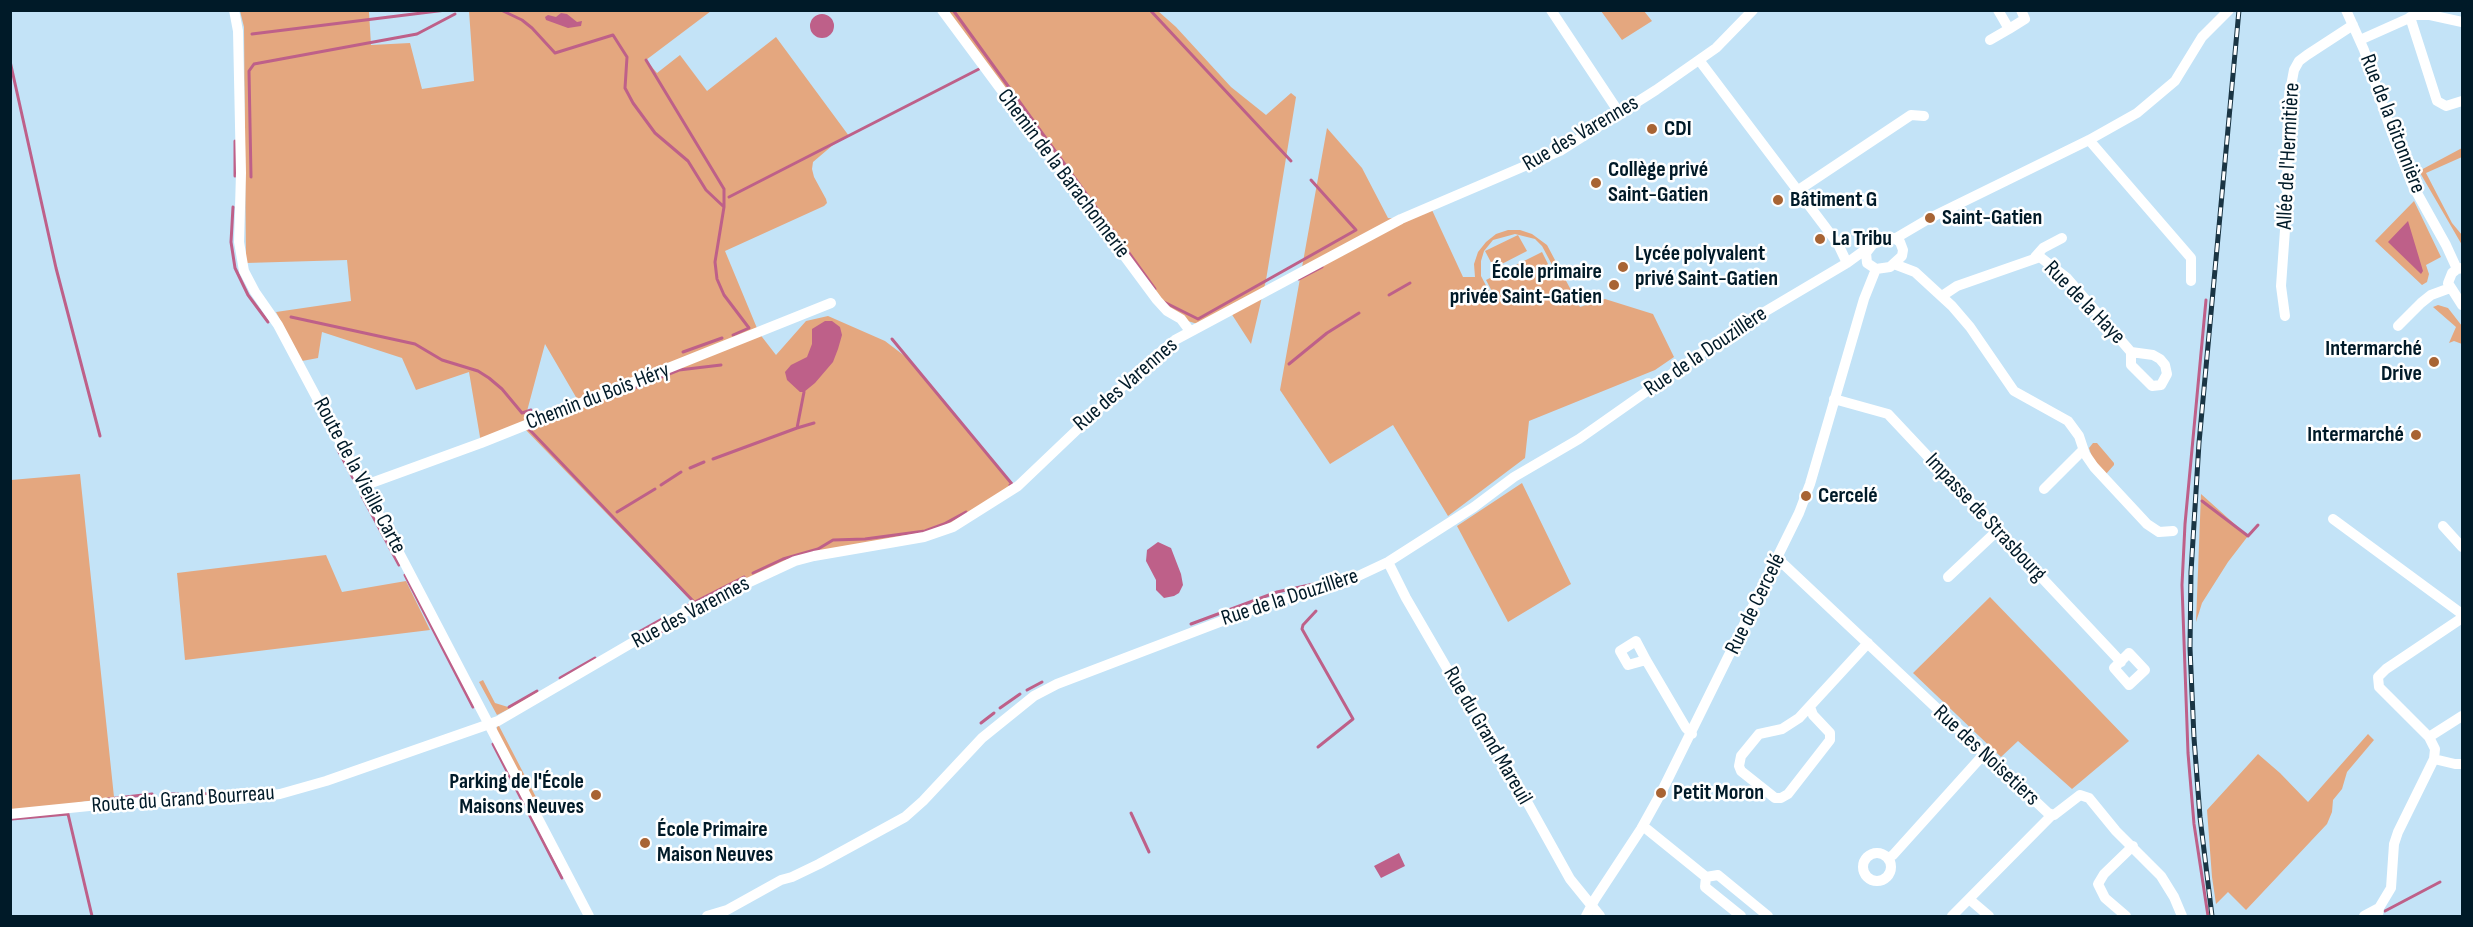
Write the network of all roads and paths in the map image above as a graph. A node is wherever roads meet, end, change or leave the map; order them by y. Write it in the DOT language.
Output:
graph roads {
  1 [pos="234,10"];
  2 [pos="942,10"];
  3 [pos="1551,10"];
  4 [pos="1753,10"];
  5 [pos="1998,10"];
  6 [pos="2021,10"];
  7 [pos="2346,10"];
  8 [pos="2223,12"];
  9 [pos="2410,17"];
  10 [pos="2463,22"];
  11 [pos="2353,25"];
  12 [pos="2009,29"];
  13 [pos="1990,39"];
  14 [pos="2360,40"];
  15 [pos="1699,60"];
  16 [pos="2463,101"];
  17 [pos="1620,114"];
  18 [pos="1924,116"];
  19 [pos="2089,140"];
  20 [pos="1797,191"];
  21 [pos="1916,227"];
  22 [pos="1896,238"];
  23 [pos="2062,238"];
  24 [pos="1874,244"];
  25 [pos="1903,252"];
  26 [pos="2035,257"];
  27 [pos="1866,259"];
  28 [pos="1847,263"];
  29 [pos="1894,264"];
  30 [pos="1875,269"];
  31 [pos="2460,269"];
  32 [pos="1915,272"];
  33 [pos="2191,281"];
  34 [pos="2450,288"];
  35 [pos="1942,296"];
  36 [pos="831,303"];
  37 [pos="2463,305"];
  38 [pos="2285,316"];
  39 [pos="2398,326"];
  40 [pos="1190,331"];
  41 [pos="2131,352"];
  42 [pos="1834,399"];
  43 [pos="2083,450"];
  44 [pos="363,486"];
  45 [pos="2044,489"];
  46 [pos="2333,519"];
  47 [pos="2443,526"];
  48 [pos="1997,531"];
  49 [pos="2173,531"];
  50 [pos="2463,547"];
  51 [pos="1778,560"];
  52 [pos="1388,561"];
  53 [pos="1948,577"];
  54 [pos="2463,616"];
  55 [pos="1868,643"];
  56 [pos="1646,660"];
  57 [pos="2121,662"];
  58 [pos="1810,707"];
  59 [pos="2463,716"];
  60 [pos="489,725"];
  61 [pos="1692,734"];
  62 [pos="2429,736"];
  63 [pos="1984,754"];
  64 [pos="2434,759"];
  65 [pos="2463,764"];
  66 [pos="10,814"];
  67 [pos="2051,816"];
  68 [pos="1643,826"];
  69 [pos="2133,846"];
  70 [pos="1888,858"];
  71 [pos="1706,877"];
  72 [pos="1970,899"];
  73 [pos="1589,912"];
  74 [pos="2378,912"];
  75 [pos="723,913"];
  76 [pos="589,916"];
  77 [pos="707,916"];
  78 [pos="1600,916"];
  79 [pos="1741,916"];
  80 [pos="1768,916"];
  81 [pos="1952,916"];
  82 [pos="1989,916"];
  83 [pos="2126,916"];
  84 [pos="2182,916"];
  85 [pos="2364,916"];
  1 -- 44 [label="street, Route de la Vieille Carte"];
  2 -- 40 [label="street, Chemin de la Barachonnerie"];
  3 -- 17 [label="street"];
  4 -- 15 [label="street, Rue des Varennes"];
  5 -- 12 [label="street"];
  6 -- 12 [label="street"];
  7 -- 11 [label="street, Rue de la Gitonnière"];
  8 -- 19 [label="street"];
  9 -- 10 [label="street"];
  9 -- 14 [label="street"];
  9 -- 16 [label="street"];
  11 -- 14 [label="street, Rue de la Gitonnière"];
  11 -- 38 [label="street, Allée de l'Hermitière"];
  12 -- 13 [label="street"];
  14 -- 31 [label="street, Rue de la Gitonnière"];
  15 -- 17 [label="street, Rue des Varennes"];
  15 -- 20 [label="street"];
  17 -- 40 [label="street, Rue des Varennes"];
  18 -- 20 [label="street"];
  19 -- 21 [label="street"];
  19 -- 33 [label="street"];
  20 -- 28 [label="street"];
  21 -- 22 [label="street"];
  21 -- 25 [label="street"];
  22 -- 24 [label="street"];
  22 -- 25 [label="street"];
  23 -- 26 [label="street, Rue de la Haye"];
  24 -- 27 [label="street"];
  24 -- 28 [label="street, Rue de la Douzillère"];
  25 -- 29 [label="street"];
  25 -- 32 [label="street"];
  26 -- 35 [label="street, Rue de la Haye"];
  26 -- 41 [label="street, Rue de la Haye"];
  27 -- 28 [label="street, Rue de la Douzillère"];
  27 -- 30 [label="street"];
  28 -- 52 [label="street, Rue de la Douzillère"];
  29 -- 30 [label="street"];
  29 -- 32 [label="street"];
  30 -- 42 [label="street, Rue de Cercelé"];
  31 -- 34 [label="street"];
  32 -- 35 [label="street"];
  34 -- 37 [label="street"];
  34 -- 39 [label="street"];
  35 -- 43 [label="street"];
  36 -- 44 [label="street, Chemin du Bois Héry"];
  40 -- 60 [label="street, Rue des Varennes"];
  42 -- 48 [label="street, Impasse de Strasbourg"];
  42 -- 51 [label="street, Rue de Cercelé"];
  43 -- 45 [label="street"];
  43 -- 49 [label="street"];
  44 -- 60 [label="street, Route de la Vieille Carte"];
  46 -- 54 [label="street"];
  47 -- 50 [label="street"];
  48 -- 53 [label="street"];
  48 -- 57 [label="street, Impasse de Strasbourg"];
  51 -- 55 [label="street, Rue des Noisetiers"];
  51 -- 61 [label="street, Rue de Cercelé"];
  52 -- 73 [label="street, Rue du Grand Mareuil"];
  52 -- 75 [label="street, Rue de la Douzillère"];
  54 -- 62 [label="street"];
  55 -- 58 [label="street"];
  55 -- 63 [label="street, Rue des Noisetiers"];
  56 -- 61 [label="street"];
  58 -- 58 [label="street"];
  59 -- 62 [label="street"];
  60 -- 66 [label="street, Route du Grand Bourreau"];
  60 -- 76 [label="street, Route de la Vieille Carte"];
  61 -- 68 [label="street, Rue de Cercelé"];
  62 -- 64 [label="street"];
  63 -- 67 [label="street, Rue des Noisetiers"];
  63 -- 70 [label="street"];
  64 -- 65 [label="street"];
  64 -- 74 [label="street"];
  67 -- 69 [label="street, Rue des Noisetiers"];
  67 -- 72 [label="street"];
  68 -- 71 [label="street"];
  68 -- 73 [label="street, Rue de Cercelé"];
  69 -- 83 [label="street"];
  69 -- 84 [label="street, Rue des Noisetiers"];
  71 -- 79 [label="street"];
  71 -- 80 [label="street"];
  72 -- 81 [label="street"];
  72 -- 82 [label="street"];
  73 -- 78 [label="street, Rue du Grand Mareuil"];
  74 -- 85 [label="street"];
  75 -- 77 [label="street, Rue de la Douzillère"];
}
